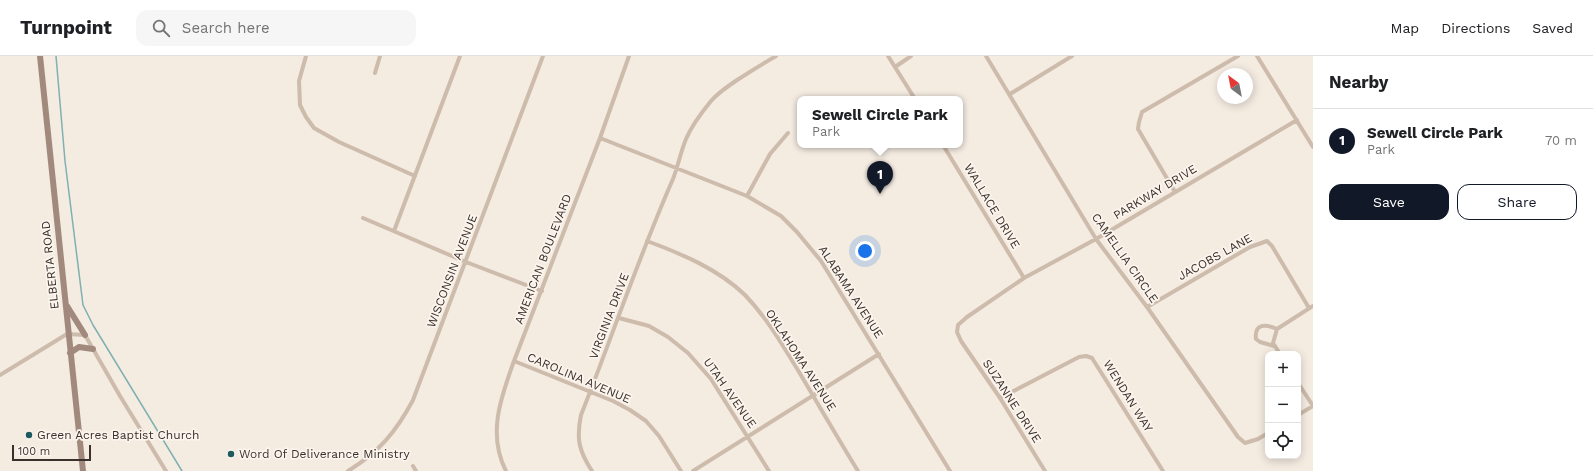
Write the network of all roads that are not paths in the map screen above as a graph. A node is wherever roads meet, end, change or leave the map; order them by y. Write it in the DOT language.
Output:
graph roads {
  1 [pos="40,56"];
  2 [pos="306,56"];
  3 [pos="380,56"];
  4 [pos="460,56"];
  5 [pos="543,56"];
  6 [pos="629,56"];
  7 [pos="776,56"];
  8 [pos="888,56"];
  9 [pos="912,56"];
  10 [pos="986,56"];
  11 [pos="1072,56"];
  12 [pos="1238,56"];
  13 [pos="1257,56"];
  14 [pos="895,67"];
  15 [pos="375,73"];
  16 [pos="1010,94"];
  17 [pos="913,96"];
  18 [pos="1297,120"];
  19 [pos="788,133"];
  20 [pos="600,138"];
  21 [pos="1313,147"];
  22 [pos="945,148"];
  23 [pos="677,169"];
  24 [pos="415,176"];
  25 [pos="1175,192"];
  26 [pos="748,196"];
  27 [pos="363,218"];
  28 [pos="394,231"];
  29 [pos="1096,239"];
  30 [pos="647,241"];
  31 [pos="466,262"];
  32 [pos="1024,278"];
  33 [pos="542,291"];
  34 [pos="66,303"];
  35 [pos="1147,307"];
  36 [pos="1311,307"];
  37 [pos="619,318"];
  38 [pos="1277,329"];
  39 [pos="68,334"];
  40 [pos="84,335"];
  41 [pos="961,342"];
  42 [pos="1274,346"];
  43 [pos="92,349"];
  44 [pos="1278,351"];
  45 [pos="70,353"];
  46 [pos="879,354"];
  47 [pos="514,361"];
  48 [pos="0,375"];
  49 [pos="1301,387"];
  50 [pos="590,392"];
  51 [pos="813,397"];
  52 [pos="1000,398"];
  53 [pos="1313,406"];
  54 [pos="1301,413"];
  55 [pos="1265,435"];
  56 [pos="748,436"];
  57 [pos="412,466"];
  58 [pos="83,471"];
  59 [pos="166,471"];
  60 [pos="348,471"];
  61 [pos="416,471"];
  62 [pos="506,471"];
  63 [pos="592,471"];
  64 [pos="681,471"];
  65 [pos="693,471"];
  66 [pos="769,471"];
  67 [pos="858,471"];
  68 [pos="950,471"];
  69 [pos="1045,471"];
  70 [pos="1163,471"];
  1 -- 34 [label="street, ELBERTA ROAD"];
  2 -- 24 [label="street"];
  3 -- 15 [label="street"];
  4 -- 24 [label="street"];
  5 -- 31 [label="street, WISCONSIN AVENUE"];
  6 -- 20 [label="street, AMERICAN BOULEVARD"];
  7 -- 23 [label="street, VIRGINIA DRIVE"];
  8 -- 14 [label="street"];
  9 -- 14 [label="street"];
  10 -- 16 [label="street, CAMELLIA CIRCLE"];
  11 -- 16 [label="street"];
  12 -- 25 [label="street"];
  13 -- 18 [label="street"];
  14 -- 17 [label="street"];
  16 -- 29 [label="street, CAMELLIA CIRCLE"];
  18 -- 21 [label="street"];
  18 -- 25 [label="street, PARKWAY DRIVE"];
  19 -- 26 [label="street"];
  20 -- 23 [label="street, ALABAMA AVENUE"];
  20 -- 33 [label="street, AMERICAN BOULEVARD"];
  22 -- 32 [label="street, WALLACE DRIVE"];
  23 -- 26 [label="street, ALABAMA AVENUE"];
  23 -- 30 [label="street, VIRGINIA DRIVE"];
  24 -- 28 [label="street"];
  25 -- 29 [label="street, PARKWAY DRIVE"];
  26 -- 46 [label="street, ALABAMA AVENUE"];
  27 -- 28 [label="street"];
  28 -- 31 [label="street"];
  29 -- 32 [label="street, PARKWAY DRIVE"];
  29 -- 35 [label="street, CAMELLIA CIRCLE"];
  30 -- 37 [label="street, VIRGINIA DRIVE"];
  30 -- 51 [label="street, OKLAHOMA AVENUE"];
  31 -- 33 [label="street"];
  31 -- 60 [label="street, WISCONSIN AVENUE"];
  32 -- 41 [label="street, PARKWAY DRIVE"];
  33 -- 47 [label="street, AMERICAN BOULEVARD"];
  34 -- 39 [label="street, ELBERTA ROAD"];
  34 -- 40 [label="street"];
  35 -- 36 [label="street, JACOBS LANE"];
  35 -- 55 [label="street, CAMELLIA CIRCLE"];
  36 -- 38 [label="street"];
  37 -- 50 [label="street, VIRGINIA DRIVE"];
  37 -- 56 [label="street, UTAH AVENUE"];
  38 -- 42 [label="street"];
  38 -- 42 [label="street"];
  39 -- 40 [label="street"];
  39 -- 45 [label="street, ELBERTA ROAD"];
  39 -- 48 [label="street"];
  40 -- 43 [label="street"];
  41 -- 52 [label="street, SUZANNE DRIVE"];
  42 -- 44 [label="street"];
  43 -- 45 [label="street"];
  43 -- 59 [label="street"];
  45 -- 58 [label="street, ELBERTA ROAD"];
  46 -- 51 [label="street"];
  46 -- 68 [label="street, ALABAMA AVENUE"];
  47 -- 50 [label="street, CAROLINA AVENUE"];
  47 -- 62 [label="street, AMERICAN BOULEVARD"];
  49 -- 53 [label="street"];
  50 -- 63 [label="street, VIRGINIA DRIVE"];
  50 -- 64 [label="street, CAROLINA AVENUE"];
  51 -- 56 [label="street"];
  51 -- 67 [label="street, OKLAHOMA AVENUE"];
  52 -- 69 [label="street, SUZANNE DRIVE"];
  52 -- 70 [label="street, WENDAN WAY"];
  53 -- 54 [label="street"];
  56 -- 65 [label="street"];
  56 -- 66 [label="street, UTAH AVENUE"];
  57 -- 61 [label="street"];
}
